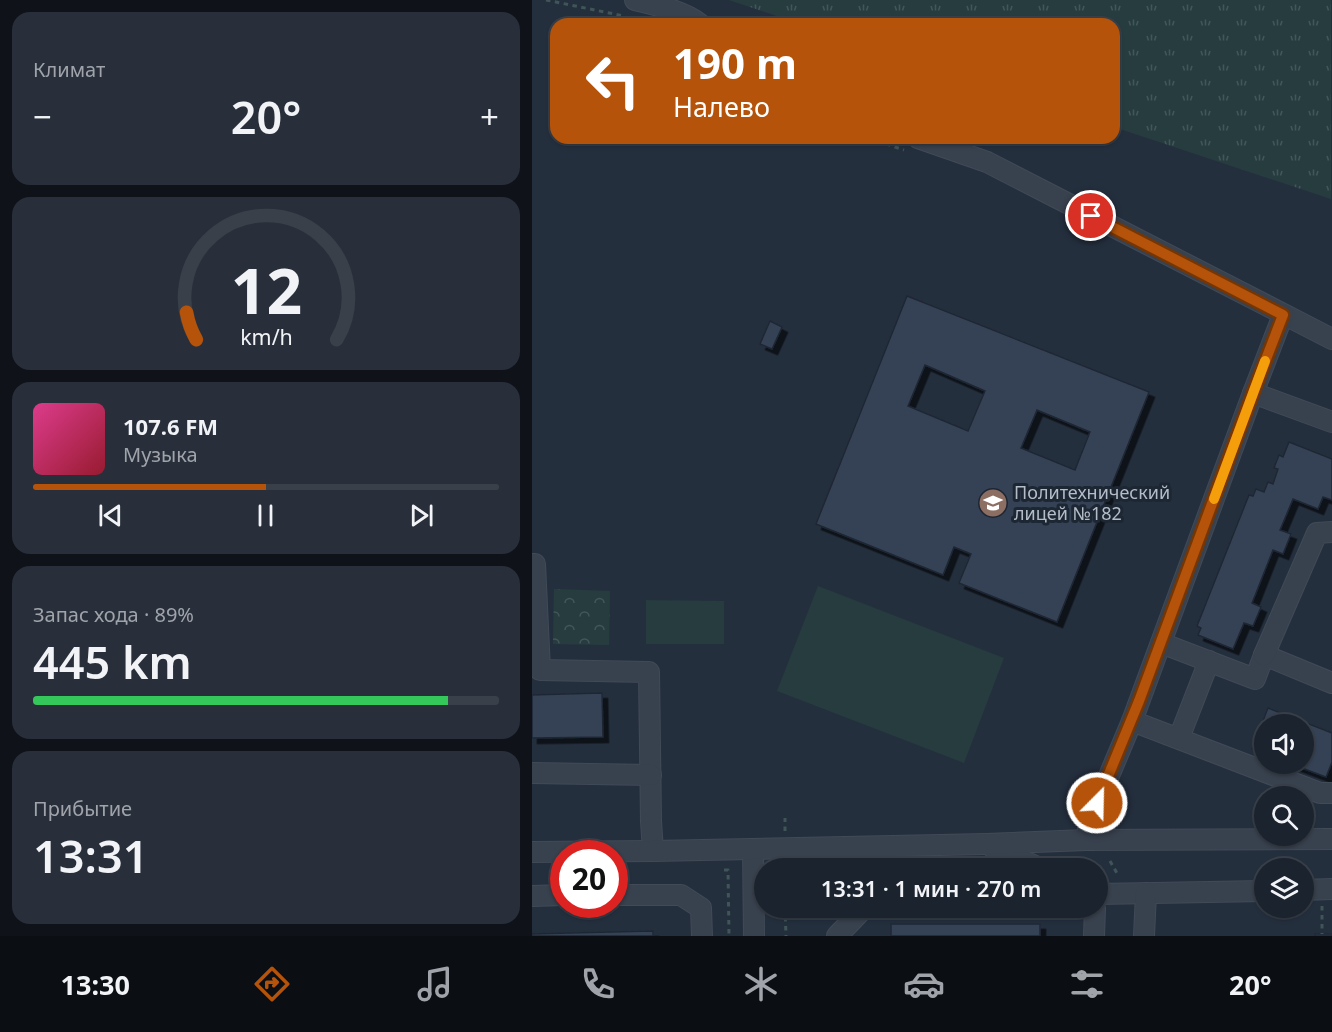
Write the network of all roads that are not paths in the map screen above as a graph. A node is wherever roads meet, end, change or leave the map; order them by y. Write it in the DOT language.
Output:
graph roads {
  1 [pos="631,8"];
  2 [pos="689,18"];
  3 [pos="935,144"];
  4 [pos="1283,315"];
  5 [pos="1332,339"];
  6 [pos="1253,393"];
  7 [pos="1332,422"];
  8 [pos="1332,532"];
  9 [pos="532,564"];
  10 [pos="1161,643"];
  11 [pos="1264,655"];
  12 [pos="1209,661"];
  13 [pos="1332,683"];
  14 [pos="1132,720"];
  15 [pos="1179,738"];
  16 [pos="532,773"];
  17 [pos="651,775"];
  18 [pos="1332,793"];
  19 [pos="1332,839"];
  20 [pos="1086,840"];
  21 [pos="987,844"];
  22 [pos="753,849"];
  23 [pos="532,852"];
  24 [pos="653,852"];
  25 [pos="1018,858"];
  26 [pos="1254,891"];
  27 [pos="1146,893"];
  28 [pos="1108,894"];
  29 [pos="628,895"];
  30 [pos="532,896"];
  31 [pos="550,896"];
  32 [pos="854,918"];
  33 [pos="1095,918"];
  34 [pos="702,936"];
  35 [pos="754,936"];
  36 [pos="837,936"];
  37 [pos="1094,936"];
  38 [pos="1144,936"];
  1 -- 2 [label="street"];
  3 -- 4 [label="street"];
  4 -- 5 [label="street"];
  4 -- 6 [label="street"];
  6 -- 7 [label="street"];
  6 -- 10 [label="street"];
  8 -- 11 [label="street"];
  9 -- 17 [label="street"];
  10 -- 12 [label="street"];
  10 -- 14 [label="street"];
  11 -- 12 [label="street"];
  11 -- 13 [label="street"];
  12 -- 15 [label="street"];
  14 -- 15 [label="street"];
  14 -- 20 [label="street"];
  15 -- 18 [label="street"];
  16 -- 17 [label="street"];
  17 -- 24 [label="street"];
  19 -- 20 [label="street"];
  20 -- 21 [label="street"];
  21 -- 22 [label="street"];
  21 -- 25 [label="street"];
  22 -- 24 [label="street"];
  22 -- 35 [label="street"];
  23 -- 24 [label="street"];
  26 -- 27 [label="street"];
  27 -- 28 [label="street"];
  27 -- 38 [label="street"];
  29 -- 34 [label="street"];
  30 -- 31 [label="street"];
  32 -- 36 [label="street"];
  33 -- 37 [label="street"];
}
